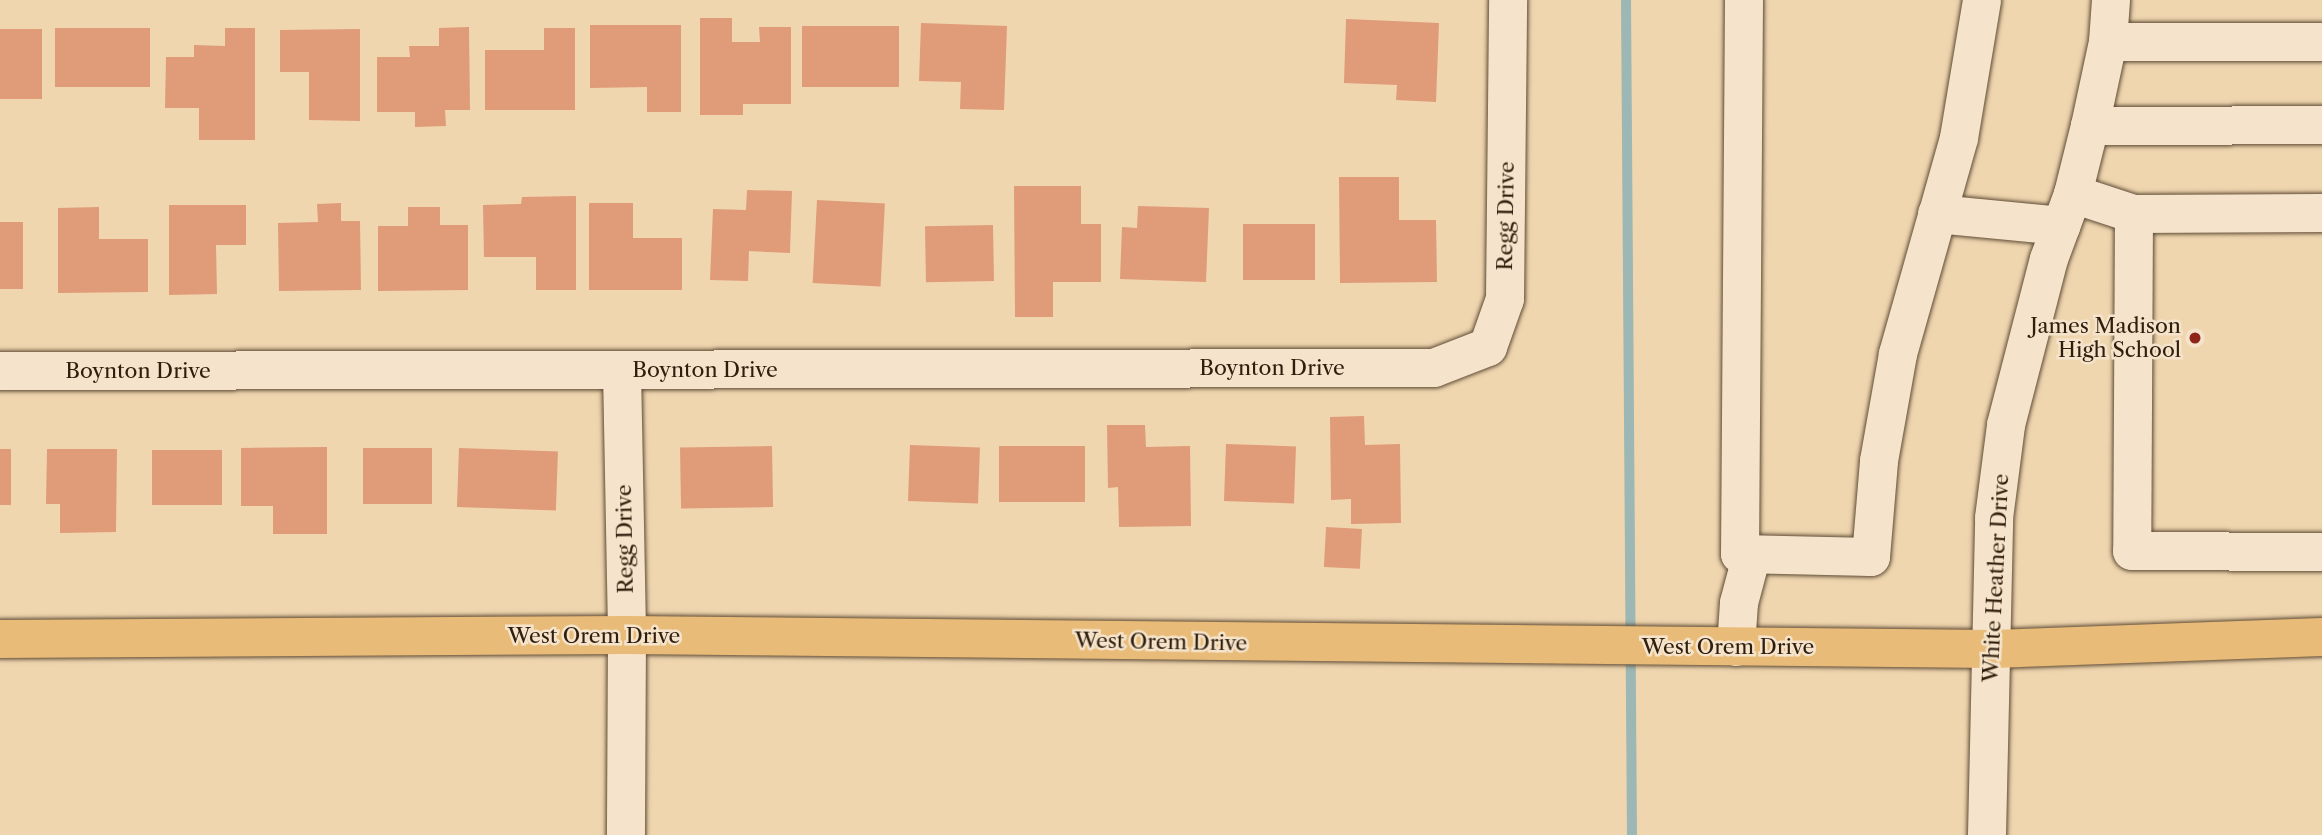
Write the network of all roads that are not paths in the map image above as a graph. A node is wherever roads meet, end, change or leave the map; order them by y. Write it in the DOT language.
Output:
graph roads {
  1 [pos="1508,0"];
  2 [pos="1744,0"];
  3 [pos="1982,0"];
  4 [pos="2111,0"];
  5 [pos="2108,42"];
  6 [pos="2322,42"];
  7 [pos="2322,125"];
  8 [pos="2090,126"];
  9 [pos="2067,210"];
  10 [pos="2322,213"];
  11 [pos="1937,214"];
  12 [pos="2134,214"];
  13 [pos="1409,368"];
  14 [pos="622,370"];
  15 [pos="0,372"];
  16 [pos="2322,552"];
  17 [pos="1752,554"];
  18 [pos="627,635"];
  19 [pos="2322,637"];
  20 [pos="0,639"];
  21 [pos="1720,647"];
  22 [pos="1992,649"];
  23 [pos="626,835"];
  24 [pos="1987,835"];
  1 -- 13 [label="street, Regg Drive"];
  2 -- 17 [label="street"];
  3 -- 11 [label="street"];
  4 -- 5 [label="street, White Heather Drive"];
  5 -- 6 [label="street"];
  5 -- 8 [label="street, White Heather Drive"];
  7 -- 8 [label="street"];
  8 -- 9 [label="street, White Heather Drive"];
  9 -- 11 [label="street"];
  9 -- 12 [label="street"];
  9 -- 22 [label="street, White Heather Drive"];
  10 -- 12 [label="street"];
  11 -- 17 [label="street"];
  12 -- 16 [label="street"];
  13 -- 14 [label="street, Boynton Drive"];
  14 -- 15 [label="street, Boynton Drive"];
  14 -- 18 [label="street, Regg Drive"];
  17 -- 21 [label="street"];
  18 -- 20 [label="main road, West Orem Drive"];
  18 -- 21 [label="main road, West Orem Drive"];
  18 -- 23 [label="street, Regg Drive"];
  19 -- 22 [label="main road, West Orem Drive"];
  21 -- 22 [label="main road, West Orem Drive"];
  22 -- 24 [label="street, White Heather Drive"];
}
